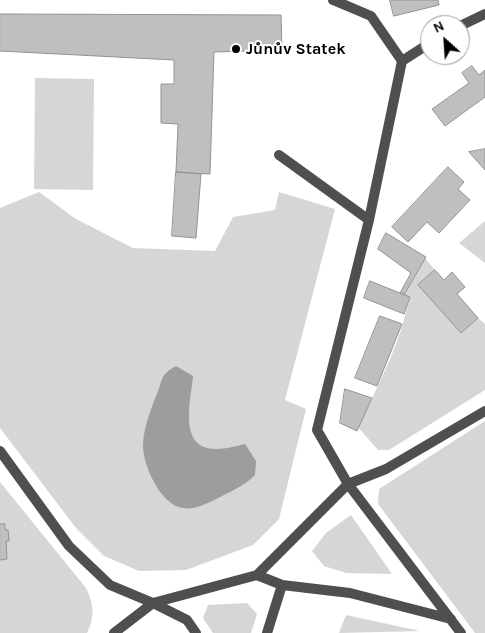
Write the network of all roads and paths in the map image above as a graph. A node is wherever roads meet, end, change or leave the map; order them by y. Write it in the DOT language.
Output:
graph roads {
  1 [pos="333,0"];
  2 [pos="485,14"];
  3 [pos="470,21"];
  4 [pos="420,49"];
  5 [pos="402,61"];
  6 [pos="279,155"];
  7 [pos="369,220"];
  8 [pos="485,411"];
  9 [pos="0,451"];
  10 [pos="348,484"];
  11 [pos="257,575"];
  12 [pos="282,585"];
  13 [pos="152,603"];
  14 [pos="451,619"];
  15 [pos="114,633"];
  16 [pos="196,633"];
  17 [pos="267,633"];
  18 [pos="462,633"];
  1 -- 5 [label="street"];
  2 -- 3 [label="street"];
  4 -- 5 [label="street"];
  5 -- 7 [label="street"];
  6 -- 7 [label="street"];
  7 -- 10 [label="street"];
  8 -- 10 [label="street"];
  9 -- 13 [label="street"];
  10 -- 11 [label="street"];
  10 -- 14 [label="street"];
  11 -- 12 [label="street"];
  11 -- 13 [label="street"];
  12 -- 14 [label="street"];
  12 -- 17 [label="street"];
  13 -- 15 [label="street"];
  13 -- 16 [label="street"];
  14 -- 18 [label="street"];
}
